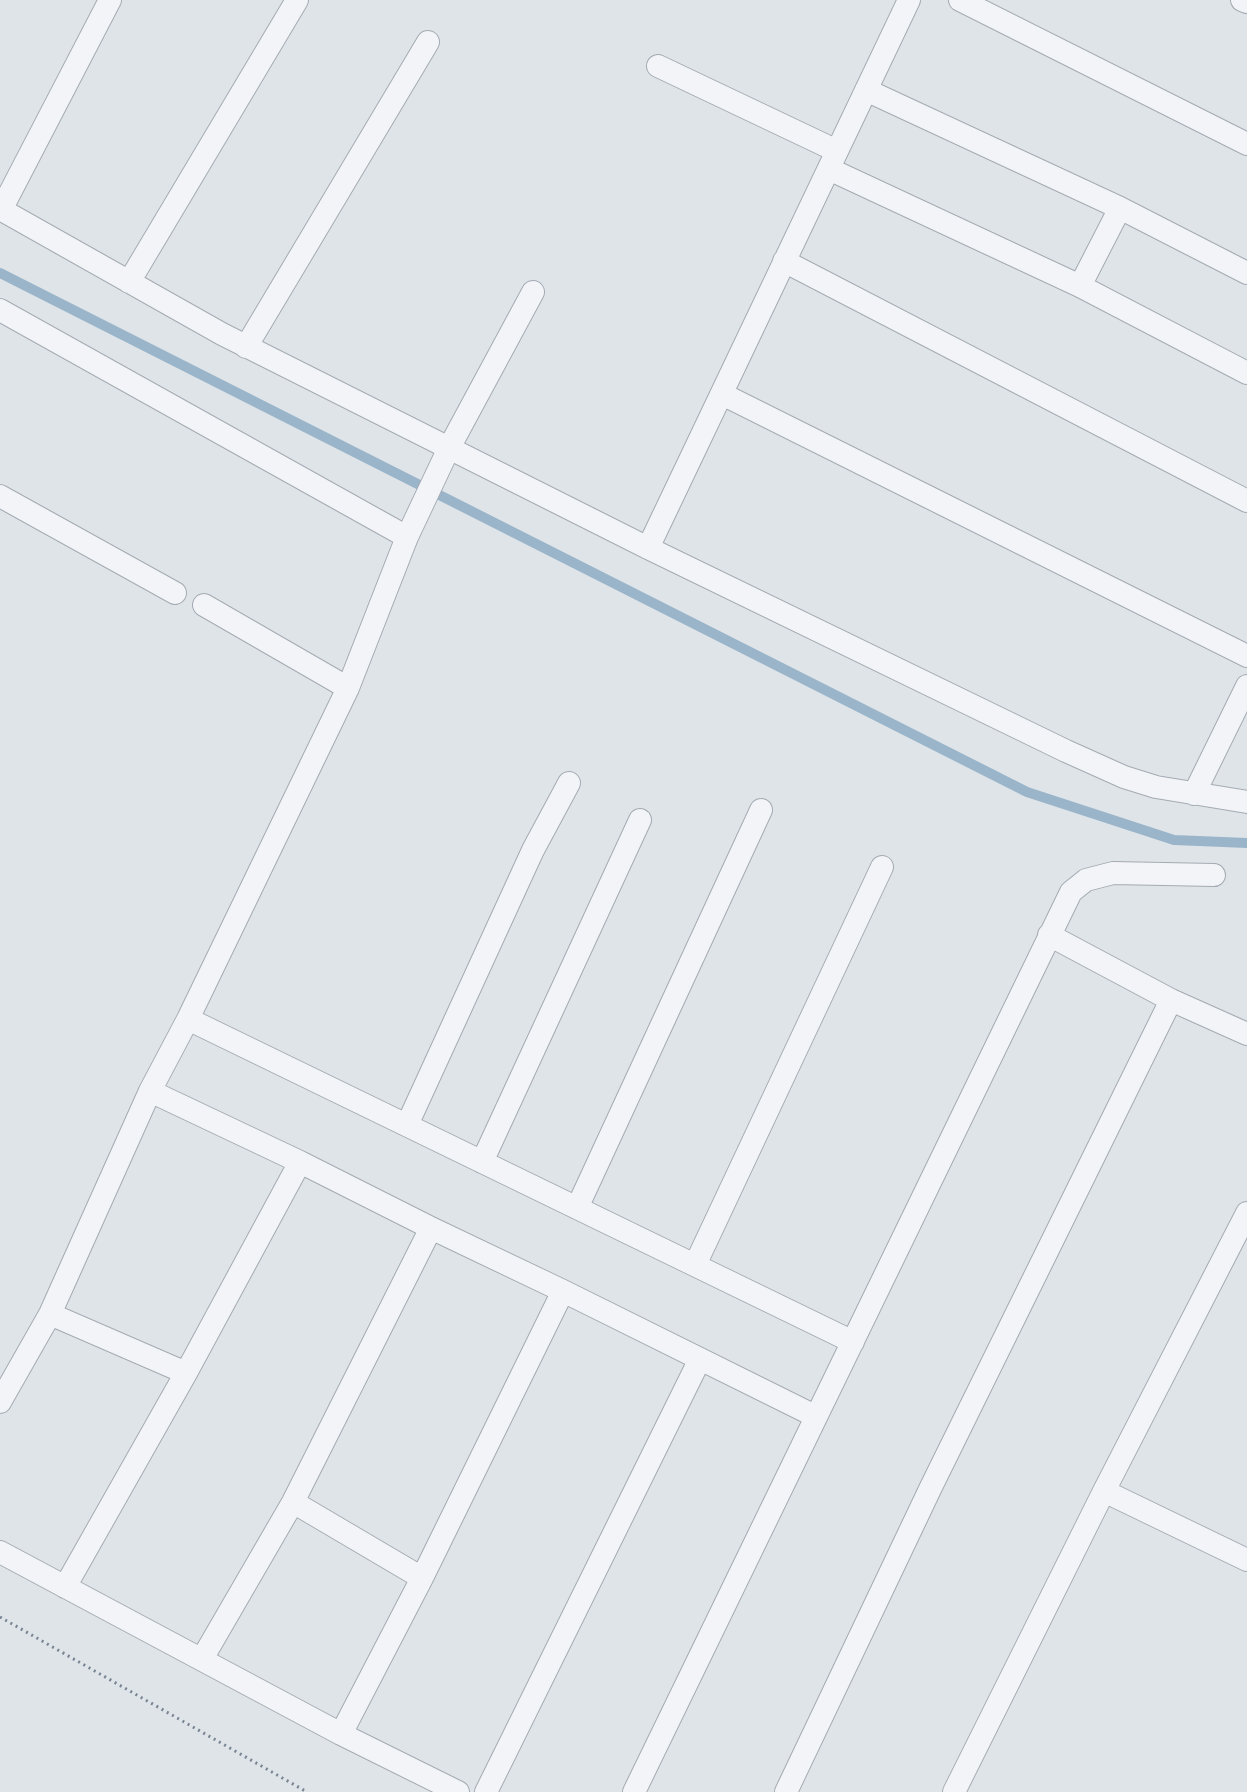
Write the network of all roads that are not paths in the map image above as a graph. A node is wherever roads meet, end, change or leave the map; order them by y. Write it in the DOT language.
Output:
graph roads {
  1 [pos="110,0"];
  2 [pos="297,0"];
  3 [pos="909,0"];
  4 [pos="960,0"];
  5 [pos="1242,0"];
  6 [pos="1247,2"];
  7 [pos="428,42"];
  8 [pos="658,66"];
  9 [pos="866,90"];
  10 [pos="1247,144"];
  11 [pos="833,160"];
  12 [pos="1120,208"];
  13 [pos="0,210"];
  14 [pos="784,261"];
  15 [pos="1247,273"];
  16 [pos="129,282"];
  17 [pos="1080,286"];
  18 [pos="533,292"];
  19 [pos="0,310"];
  20 [pos="246,347"];
  21 [pos="1247,373"];
  22 [pos="722,394"];
  23 [pos="449,448"];
  24 [pos="0,496"];
  25 [pos="1247,501"];
  26 [pos="407,537"];
  27 [pos="648,548"];
  28 [pos="175,593"];
  29 [pos="204,605"];
  30 [pos="1247,656"];
  31 [pos="1247,686"];
  32 [pos="348,688"];
  33 [pos="568,783"];
  34 [pos="1194,794"];
  35 [pos="1247,802"];
  36 [pos="762,810"];
  37 [pos="640,820"];
  38 [pos="882,867"];
  39 [pos="1214,875"];
  40 [pos="1049,935"];
  41 [pos="1170,1000"];
  42 [pos="188,1019"];
  43 [pos="1247,1034"];
  44 [pos="150,1091"];
  45 [pos="407,1125"];
  46 [pos="300,1162"];
  47 [pos="482,1162"];
  48 [pos="577,1208"];
  49 [pos="1247,1213"];
  50 [pos="431,1228"];
  51 [pos="695,1265"];
  52 [pos="563,1291"];
  53 [pos="50,1314"];
  54 [pos="853,1342"];
  55 [pos="700,1359"];
  56 [pos="186,1373"];
  57 [pos="0,1402"];
  58 [pos="815,1416"];
  59 [pos="1104,1491"];
  60 [pos="293,1502"];
  61 [pos="0,1552"];
  62 [pos="1247,1560"];
  63 [pos="422,1578"];
  64 [pos="65,1587"];
  65 [pos="202,1659"];
  66 [pos="341,1734"];
  67 [pos="458,1792"];
  68 [pos="486,1792"];
  69 [pos="634,1792"];
  70 [pos="786,1792"];
  71 [pos="954,1792"];
  1 -- 13 [label="street"];
  2 -- 16 [label="street"];
  3 -- 9 [label="street"];
  4 -- 10 [label="street"];
  5 -- 6 [label="street"];
  7 -- 20 [label="street"];
  8 -- 11 [label="street"];
  9 -- 11 [label="street"];
  9 -- 12 [label="street"];
  11 -- 14 [label="street"];
  11 -- 17 [label="street"];
  12 -- 15 [label="street"];
  12 -- 17 [label="street"];
  13 -- 16 [label="street"];
  14 -- 22 [label="street"];
  14 -- 25 [label="street"];
  16 -- 20 [label="street"];
  17 -- 21 [label="street"];
  18 -- 23 [label="street"];
  19 -- 26 [label="street"];
  20 -- 23 [label="street"];
  22 -- 27 [label="street"];
  22 -- 30 [label="street"];
  23 -- 26 [label="street"];
  23 -- 27 [label="street"];
  24 -- 28 [label="street"];
  26 -- 32 [label="street"];
  27 -- 34 [label="street"];
  29 -- 32 [label="street"];
  31 -- 34 [label="street"];
  32 -- 42 [label="street"];
  33 -- 45 [label="street"];
  34 -- 35 [label="street"];
  36 -- 48 [label="street"];
  37 -- 47 [label="street"];
  38 -- 51 [label="street"];
  39 -- 40 [label="street"];
  40 -- 41 [label="street"];
  40 -- 54 [label="street"];
  41 -- 43 [label="street"];
  41 -- 70 [label="street"];
  42 -- 44 [label="street"];
  42 -- 45 [label="street"];
  44 -- 46 [label="street"];
  44 -- 53 [label="street"];
  45 -- 47 [label="street"];
  46 -- 50 [label="street"];
  46 -- 56 [label="street"];
  47 -- 48 [label="street"];
  48 -- 51 [label="street"];
  49 -- 59 [label="street"];
  50 -- 52 [label="street"];
  50 -- 60 [label="street"];
  51 -- 54 [label="street"];
  52 -- 55 [label="street"];
  52 -- 63 [label="street"];
  53 -- 56 [label="street"];
  53 -- 57 [label="street"];
  54 -- 58 [label="street"];
  55 -- 58 [label="street"];
  55 -- 68 [label="street"];
  56 -- 64 [label="street"];
  58 -- 69 [label="street"];
  59 -- 62 [label="street"];
  59 -- 71 [label="street"];
  60 -- 63 [label="street"];
  60 -- 65 [label="street"];
  61 -- 64 [label="street"];
  63 -- 66 [label="street"];
  64 -- 65 [label="street"];
  65 -- 66 [label="street"];
  66 -- 67 [label="street"];
}
